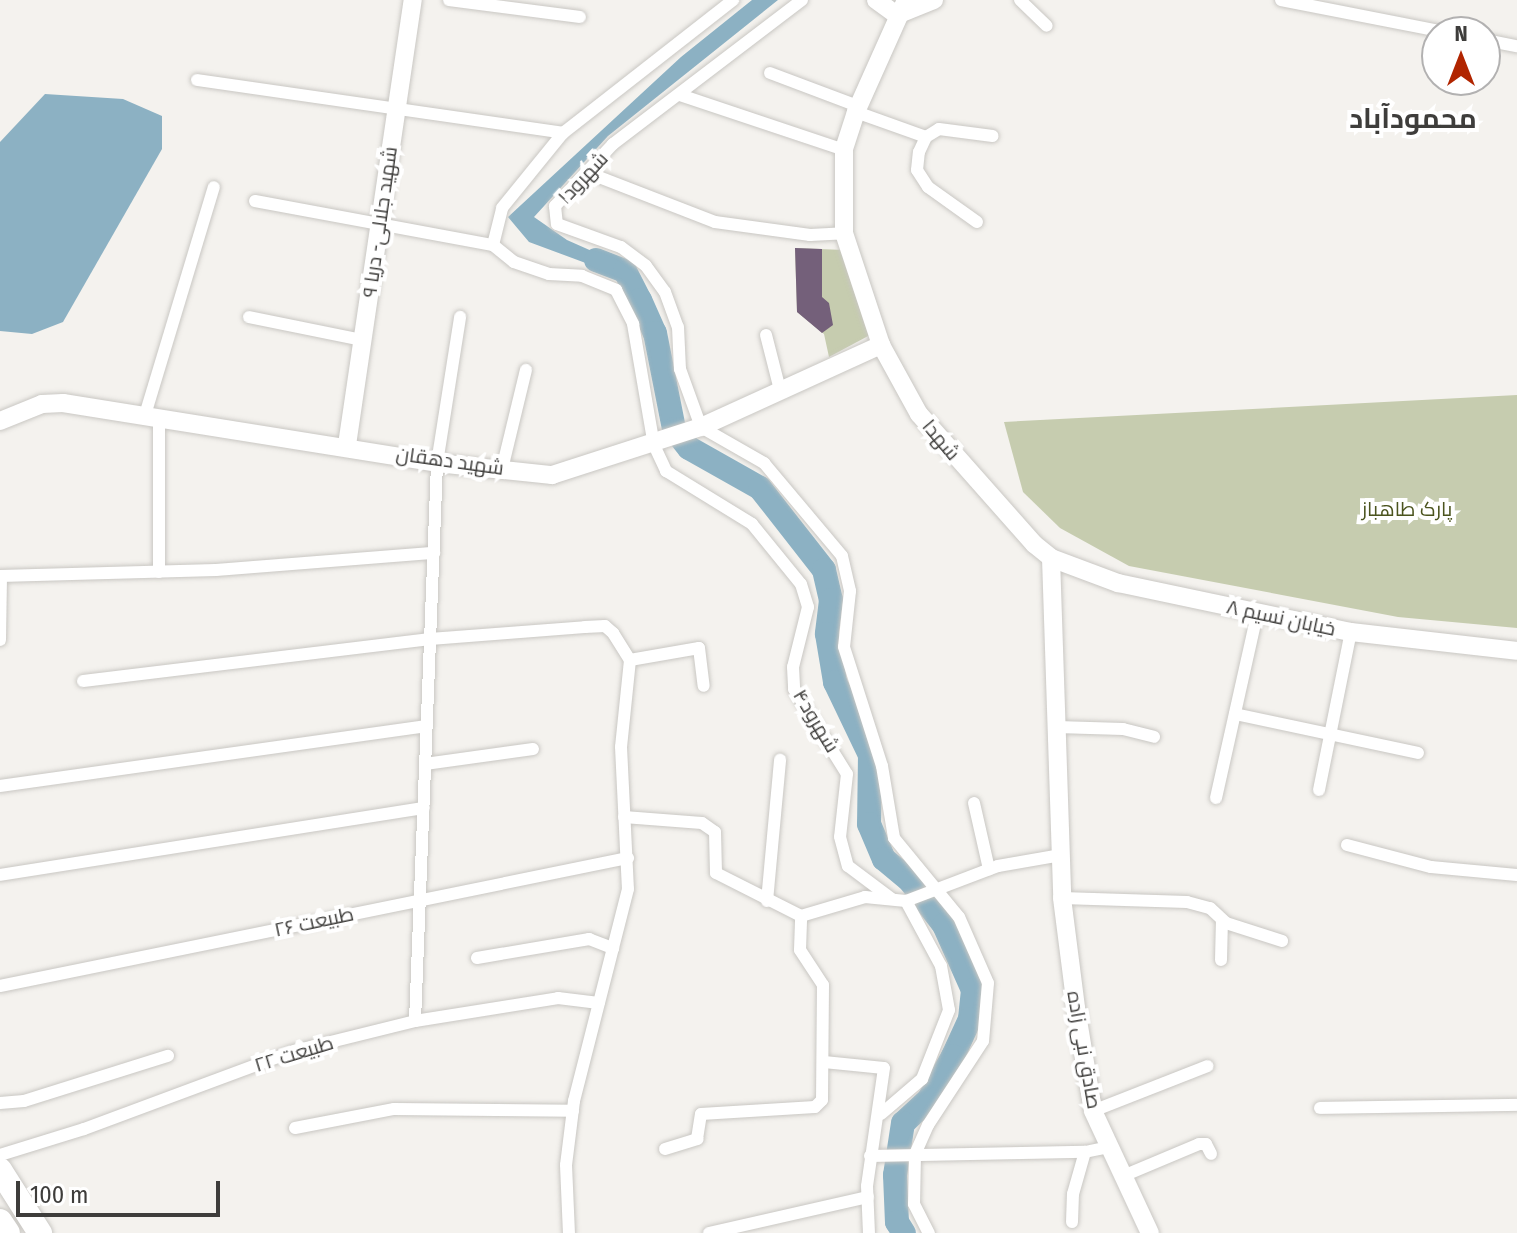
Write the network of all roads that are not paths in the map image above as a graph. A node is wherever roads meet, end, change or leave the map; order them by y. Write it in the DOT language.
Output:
graph roads {
  1 [pos="413,0"];
  2 [pos="449,0"];
  3 [pos="733,0"];
  4 [pos="802,0"];
  5 [pos="876,0"];
  6 [pos="934,0"];
  7 [pos="1020,0"];
  8 [pos="1281,0"];
  9 [pos="902,8"];
  10 [pos="580,17"];
  11 [pos="1047,26"];
  12 [pos="1421,27"];
  13 [pos="770,73"];
  14 [pos="197,80"];
  15 [pos="680,95"];
  16 [pos="396,108"];
  17 [pos="857,109"];
  18 [pos="563,133"];
  19 [pos="993,136"];
  20 [pos="926,137"];
  21 [pos="844,150"];
  22 [pos="586,172"];
  23 [pos="214,187"];
  24 [pos="255,201"];
  25 [pos="379,222"];
  26 [pos="977,222"];
  27 [pos="844,233"];
  28 [pos="493,245"];
  29 [pos="249,317"];
  30 [pos="460,317"];
  31 [pos="766,335"];
  32 [pos="362,340"];
  33 [pos="881,345"];
  34 [pos="526,370"];
  35 [pos="780,390"];
  36 [pos="152,417"];
  37 [pos="0,421"];
  38 [pos="701,427"];
  39 [pos="347,445"];
  40 [pos="654,445"];
  41 [pos="437,463"];
  42 [pos="502,469"];
  43 [pos="434,553"];
  44 [pos="1051,558"];
  45 [pos="159,572"];
  46 [pos="0,576"];
  47 [pos="1257,614"];
  48 [pos="1351,632"];
  49 [pos="430,639"];
  50 [pos="0,640"];
  51 [pos="1517,651"];
  52 [pos="630,660"];
  53 [pos="83,681"];
  54 [pos="704,686"];
  55 [pos="1235,714"];
  56 [pos="427,726"];
  57 [pos="1057,727"];
  58 [pos="1330,734"];
  59 [pos="1154,737"];
  60 [pos="533,749"];
  61 [pos="1418,753"];
  62 [pos="780,760"];
  63 [pos="425,764"];
  64 [pos="0,786"];
  65 [pos="1319,790"];
  66 [pos="1216,798"];
  67 [pos="974,803"];
  68 [pos="424,808"];
  69 [pos="624,817"];
  70 [pos="1347,845"];
  71 [pos="1061,855"];
  72 [pos="628,858"];
  73 [pos="989,869"];
  74 [pos="0,875"];
  75 [pos="1517,875"];
  76 [pos="938,891"];
  77 [pos="1062,898"];
  78 [pos="892,899"];
  79 [pos="420,900"];
  80 [pos="767,901"];
  81 [pos="906,901"];
  82 [pos="801,916"];
  83 [pos="1222,920"];
  84 [pos="1282,941"];
  85 [pos="613,948"];
  86 [pos="477,958"];
  87 [pos="1221,960"];
  88 [pos="0,986"];
  89 [pos="599,1003"];
  90 [pos="415,1021"];
  91 [pos="168,1056"];
  92 [pos="824,1062"];
  93 [pos="1208,1066"];
  94 [pos="0,1103"];
  95 [pos="1517,1105"];
  96 [pos="1320,1108"];
  97 [pos="573,1111"];
  98 [pos="1093,1111"];
  99 [pos="881,1114"];
  100 [pos="295,1128"];
  101 [pos="1108,1147"];
  102 [pos="665,1149"];
  103 [pos="1085,1152"];
  104 [pos="915,1154"];
  105 [pos="1211,1154"];
  106 [pos="0,1155"];
  107 [pos="870,1156"];
  108 [pos="0,1170"];
  109 [pos="1123,1176"];
  110 [pos="868,1197"];
  111 [pos="0,1221"];
  112 [pos="1072,1222"];
  113 [pos="8,1233"];
  114 [pos="40,1233"];
  115 [pos="569,1233"];
  116 [pos="709,1233"];
  117 [pos="869,1233"];
  118 [pos="929,1233"];
  119 [pos="1150,1233"];
  1 -- 16 [label="street, شهید جلالی- دریا ۹"];
  2 -- 10 [label="street"];
  3 -- 18 [label="street"];
  4 -- 15 [label="street, شهرود۱"];
  5 -- 9 [label="street"];
  6 -- 9 [label="street"];
  7 -- 11 [label="street"];
  8 -- 12 [label="street"];
  9 -- 17 [label="street, شهدا"];
  13 -- 17 [label="street"];
  14 -- 16 [label="street"];
  15 -- 21 [label="street"];
  15 -- 22 [label="street, شهرود۱"];
  16 -- 18 [label="street"];
  16 -- 25 [label="street, شهید جلالی- دریا ۹"];
  17 -- 20 [label="street"];
  17 -- 21 [label="street, شهدا"];
  18 -- 28 [label="street"];
  19 -- 20 [label="street"];
  20 -- 26 [label="street"];
  21 -- 27 [label="street, شهدا"];
  22 -- 27 [label="street"];
  22 -- 38 [label="street, شهرود۱"];
  23 -- 36 [label="street"];
  24 -- 25 [label="street"];
  25 -- 28 [label="street"];
  25 -- 32 [label="street, شهید جلالی- دریا ۹"];
  27 -- 33 [label="street, شهدا"];
  28 -- 40 [label="street"];
  29 -- 32 [label="street"];
  30 -- 41 [label="street"];
  31 -- 35 [label="street"];
  32 -- 39 [label="street, شهید جلالی- دریا ۹"];
  33 -- 35 [label="street, شهید دهقان"];
  33 -- 44 [label="street, شهدا"];
  34 -- 42 [label="street"];
  35 -- 38 [label="street, شهید دهقان"];
  36 -- 37 [label="street, شهید دهقان"];
  36 -- 39 [label="street, شهید دهقان"];
  36 -- 45 [label="street"];
  38 -- 40 [label="street, شهید دهقان"];
  38 -- 76 [label="street"];
  39 -- 41 [label="street, شهید دهقان"];
  40 -- 42 [label="street, شهید دهقان"];
  40 -- 78 [label="street, شهرود۴"];
  41 -- 42 [label="street, شهید دهقان"];
  41 -- 43 [label="street"];
  43 -- 45 [label="street"];
  43 -- 49 [label="street"];
  44 -- 47 [label="street, خیابان نسیم ۸"];
  44 -- 57 [label="street"];
  45 -- 46 [label="street"];
  46 -- 50 [label="street"];
  47 -- 48 [label="street, خیابان نسیم ۸"];
  47 -- 55 [label="street"];
  48 -- 51 [label="street, خیابان نسیم ۸"];
  48 -- 58 [label="street"];
  49 -- 52 [label="street"];
  49 -- 53 [label="street"];
  49 -- 56 [label="street"];
  52 -- 54 [label="street"];
  52 -- 69 [label="street"];
  55 -- 58 [label="street"];
  55 -- 66 [label="street"];
  56 -- 63 [label="street"];
  56 -- 64 [label="street"];
  57 -- 59 [label="street"];
  57 -- 71 [label="street"];
  58 -- 61 [label="street"];
  58 -- 65 [label="street"];
  60 -- 63 [label="street"];
  62 -- 80 [label="street"];
  63 -- 68 [label="street"];
  67 -- 73 [label="street"];
  68 -- 74 [label="street"];
  68 -- 79 [label="street"];
  69 -- 72 [label="street"];
  69 -- 80 [label="street"];
  70 -- 75 [label="street"];
  71 -- 73 [label="street"];
  71 -- 77 [label="street, صادق نبی زاده"];
  72 -- 79 [label="street, طبیعت ۲۶"];
  72 -- 85 [label="street"];
  73 -- 76 [label="street"];
  76 -- 81 [label="street"];
  76 -- 104 [label="street"];
  77 -- 83 [label="street"];
  77 -- 98 [label="street, صادق نبی زاده"];
  78 -- 81 [label="street"];
  78 -- 82 [label="street"];
  79 -- 88 [label="street, طبیعت ۲۶"];
  79 -- 90 [label="street"];
  80 -- 82 [label="street"];
  81 -- 99 [label="street"];
  82 -- 92 [label="street"];
  83 -- 84 [label="street"];
  83 -- 87 [label="street"];
  85 -- 86 [label="street"];
  85 -- 89 [label="street"];
  89 -- 90 [label="street, طبیعت ۲۲"];
  89 -- 97 [label="street"];
  90 -- 106 [label="street, طبیعت ۲۲"];
  91 -- 94 [label="street"];
  92 -- 99 [label="street"];
  92 -- 102 [label="street"];
  93 -- 98 [label="street"];
  95 -- 96 [label="street"];
  97 -- 100 [label="street"];
  97 -- 115 [label="street"];
  98 -- 101 [label="street, صادق نبی زاده"];
  99 -- 107 [label="street"];
  101 -- 103 [label="street"];
  101 -- 109 [label="street, صادق نبی زاده"];
  103 -- 104 [label="street"];
  103 -- 112 [label="street"];
  104 -- 107 [label="street"];
  104 -- 118 [label="street"];
  105 -- 109 [label="street"];
  107 -- 110 [label="street"];
  108 -- 114 [label="highway"];
  109 -- 119 [label="street, صادق نبی زاده"];
  110 -- 116 [label="street"];
  110 -- 117 [label="street"];
  111 -- 113 [label="highway"];
}
